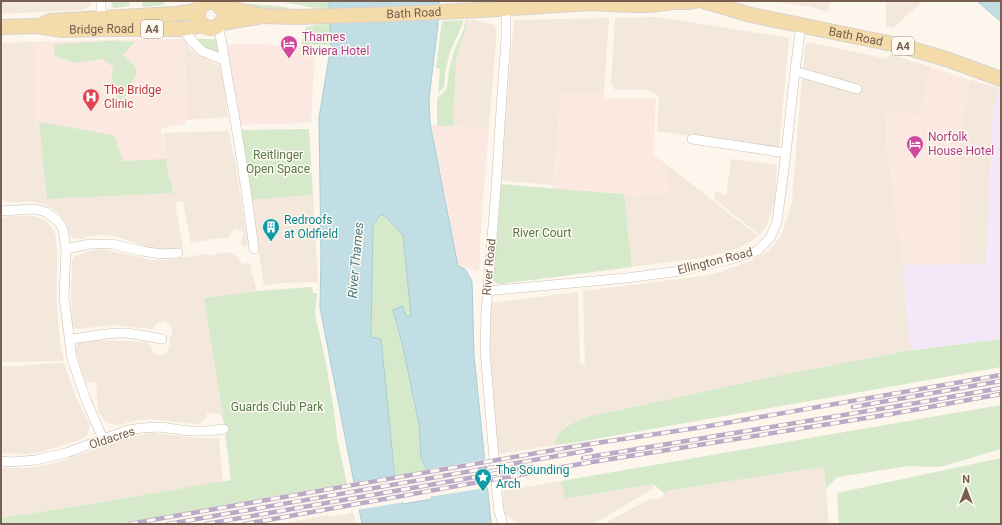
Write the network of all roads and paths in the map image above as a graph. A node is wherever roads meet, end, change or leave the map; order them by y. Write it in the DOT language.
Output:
graph roads {
  1 [pos="101,1"];
  2 [pos="604,1"];
  3 [pos="689,1"];
  4 [pos="703,1"];
  5 [pos="589,3"];
  6 [pos="219,4"];
  7 [pos="202,5"];
  8 [pos="727,5"];
  9 [pos="495,7"];
  10 [pos="262,16"];
  11 [pos="100,18"];
  12 [pos="219,24"];
  13 [pos="203,25"];
  14 [pos="801,25"];
  15 [pos="37,26"];
  16 [pos="1,27"];
  17 [pos="183,29"];
  18 [pos="224,60"];
  19 [pos="795,71"];
  20 [pos="1001,78"];
  21 [pos="857,89"];
  22 [pos="692,139"];
  23 [pos="786,153"];
  24 [pos="1,211"];
  25 [pos="66,249"];
  26 [pos="254,249"];
  27 [pos="178,252"];
  28 [pos="487,291"];
  29 [pos="70,339"];
  30 [pos="162,339"];
  31 [pos="224,429"];
  32 [pos="103,439"];
  33 [pos="1,461"];
  34 [pos="503,524"];
  1 -- 11 [label="street"];
  2 -- 5 [label="main road, Bath Road / A4"];
  3 -- 5 [label="main road, Bath Road / A4"];
  4 -- 8 [label="main road, Bath Road / A4"];
  5 -- 9 [label="main road, Bath Road / A4"];
  6 -- 7 [label="main road, Bath Road / A4"];
  6 -- 10 [label="main road, Bath Road / A4"];
  6 -- 12 [label="main road"];
  7 -- 11 [label="main road, Bridge Road / A4"];
  7 -- 13 [label="main road"];
  8 -- 14 [label="main road, Bath Road / A4"];
  9 -- 10 [label="main road, Bath Road / A4"];
  9 -- 28 [label="street, River Road"];
  10 -- 12 [label="main road, Bath Road / A4"];
  11 -- 15 [label="main road, A4"];
  12 -- 13 [label="main road, Bath Road / A4"];
  12 -- 18 [label="street"];
  13 -- 17 [label="main road, Bridge Road / A4"];
  14 -- 19 [label="street, Ellington Road"];
  14 -- 20 [label="main road, Bath Road / A4"];
  15 -- 16 [label="main road, Bridge Road / A4"];
  15 -- 17 [label="main road, Bridge Road / A4"];
  17 -- 18 [label="street"];
  18 -- 26 [label="street"];
  19 -- 21 [label="street"];
  19 -- 23 [label="street, Ellington Road"];
  22 -- 23 [label="street"];
  23 -- 28 [label="street, Ellington Road"];
  24 -- 25 [label="street"];
  25 -- 27 [label="street"];
  25 -- 29 [label="street"];
  28 -- 34 [label="street, River Road"];
  29 -- 30 [label="street"];
  29 -- 32 [label="street"];
  31 -- 32 [label="street, Oldacres"];
  32 -- 33 [label="street, Oldacres"];
}
